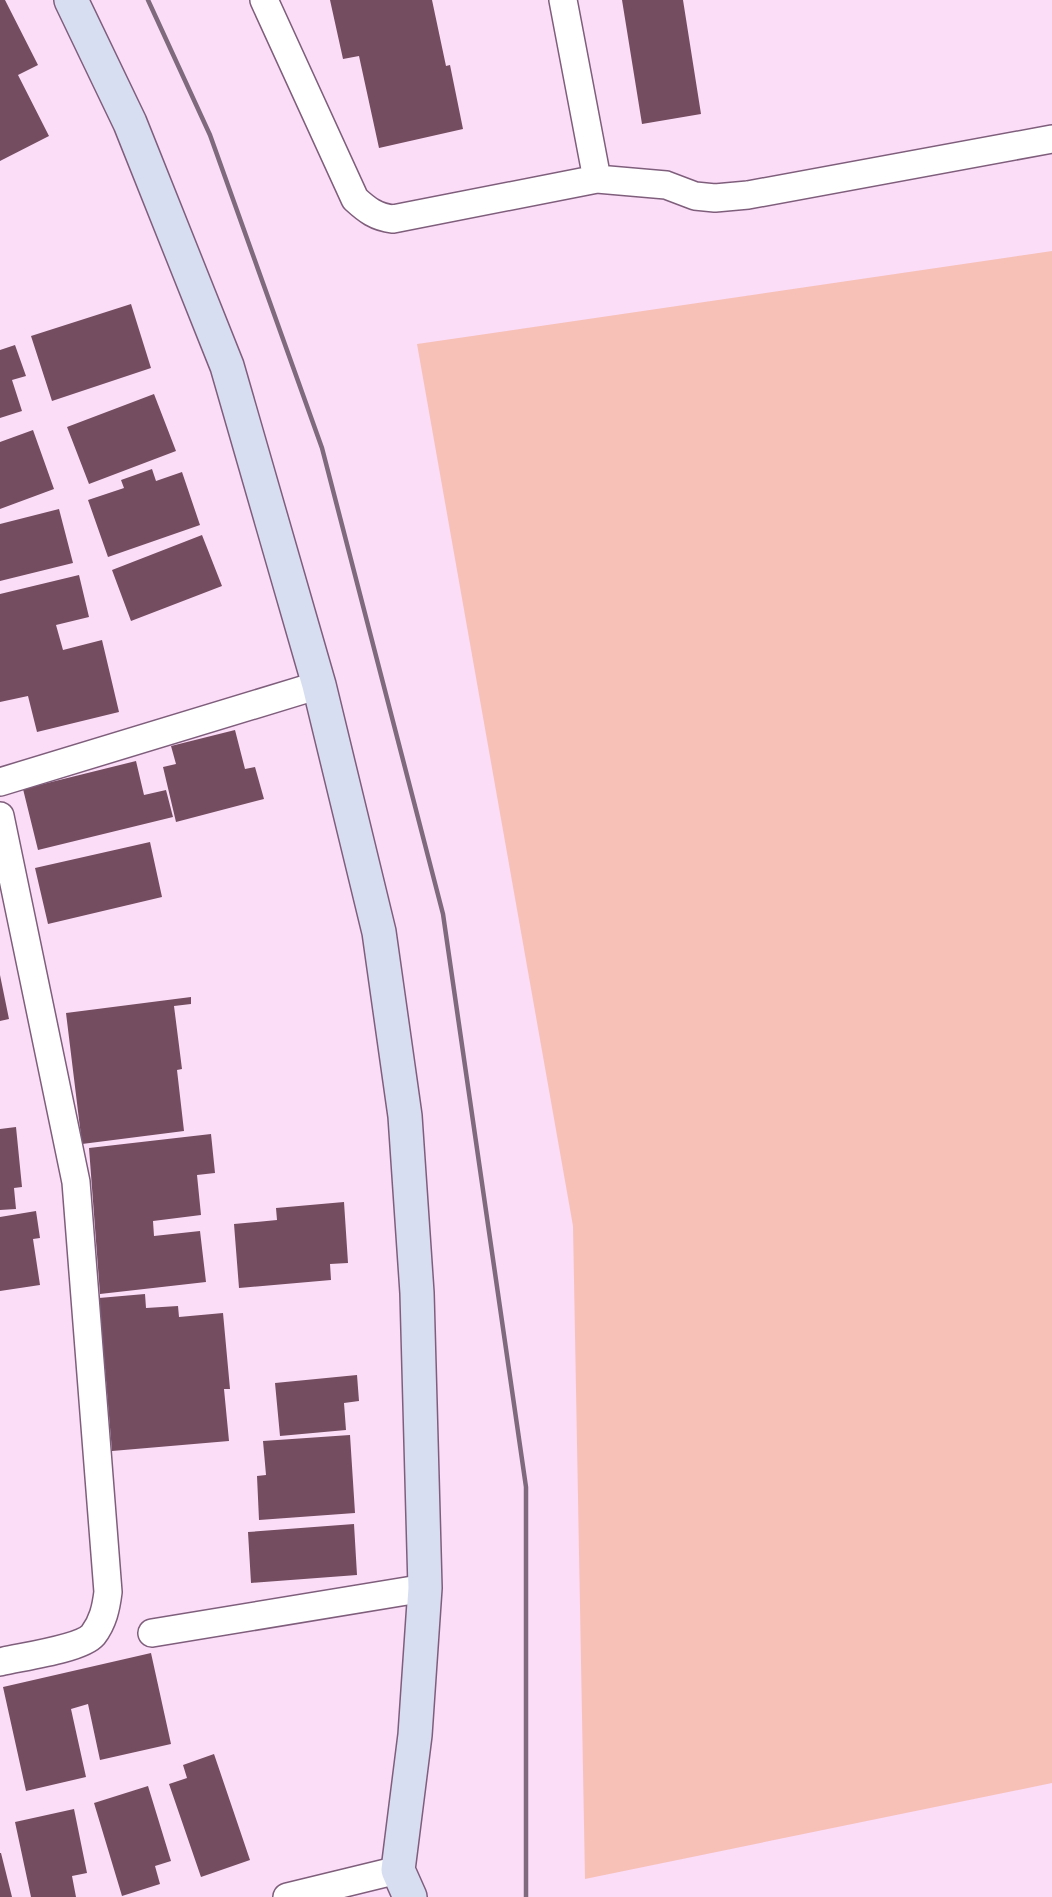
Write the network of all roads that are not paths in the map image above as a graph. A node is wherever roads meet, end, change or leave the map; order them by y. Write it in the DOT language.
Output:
graph roads {
  1 [pos="71,0"];
  2 [pos="264,0"];
  3 [pos="563,0"];
  4 [pos="1052,139"];
  5 [pos="597,179"];
  6 [pos="319,685"];
  7 [pos="0,782"];
  8 [pos="0,816"];
  9 [pos="425,1588"];
  10 [pos="152,1633"];
  11 [pos="0,1662"];
  12 [pos="404,1884"];
  13 [pos="287,1897"];
  1 -- 6 [label="street"];
  2 -- 5 [label="street"];
  3 -- 5 [label="street"];
  4 -- 5 [label="street"];
  6 -- 7 [label="street"];
  6 -- 9 [label="street"];
  8 -- 11 [label="street"];
  9 -- 10 [label="street"];
  9 -- 12 [label="street"];
  12 -- 13 [label="street"];
}
